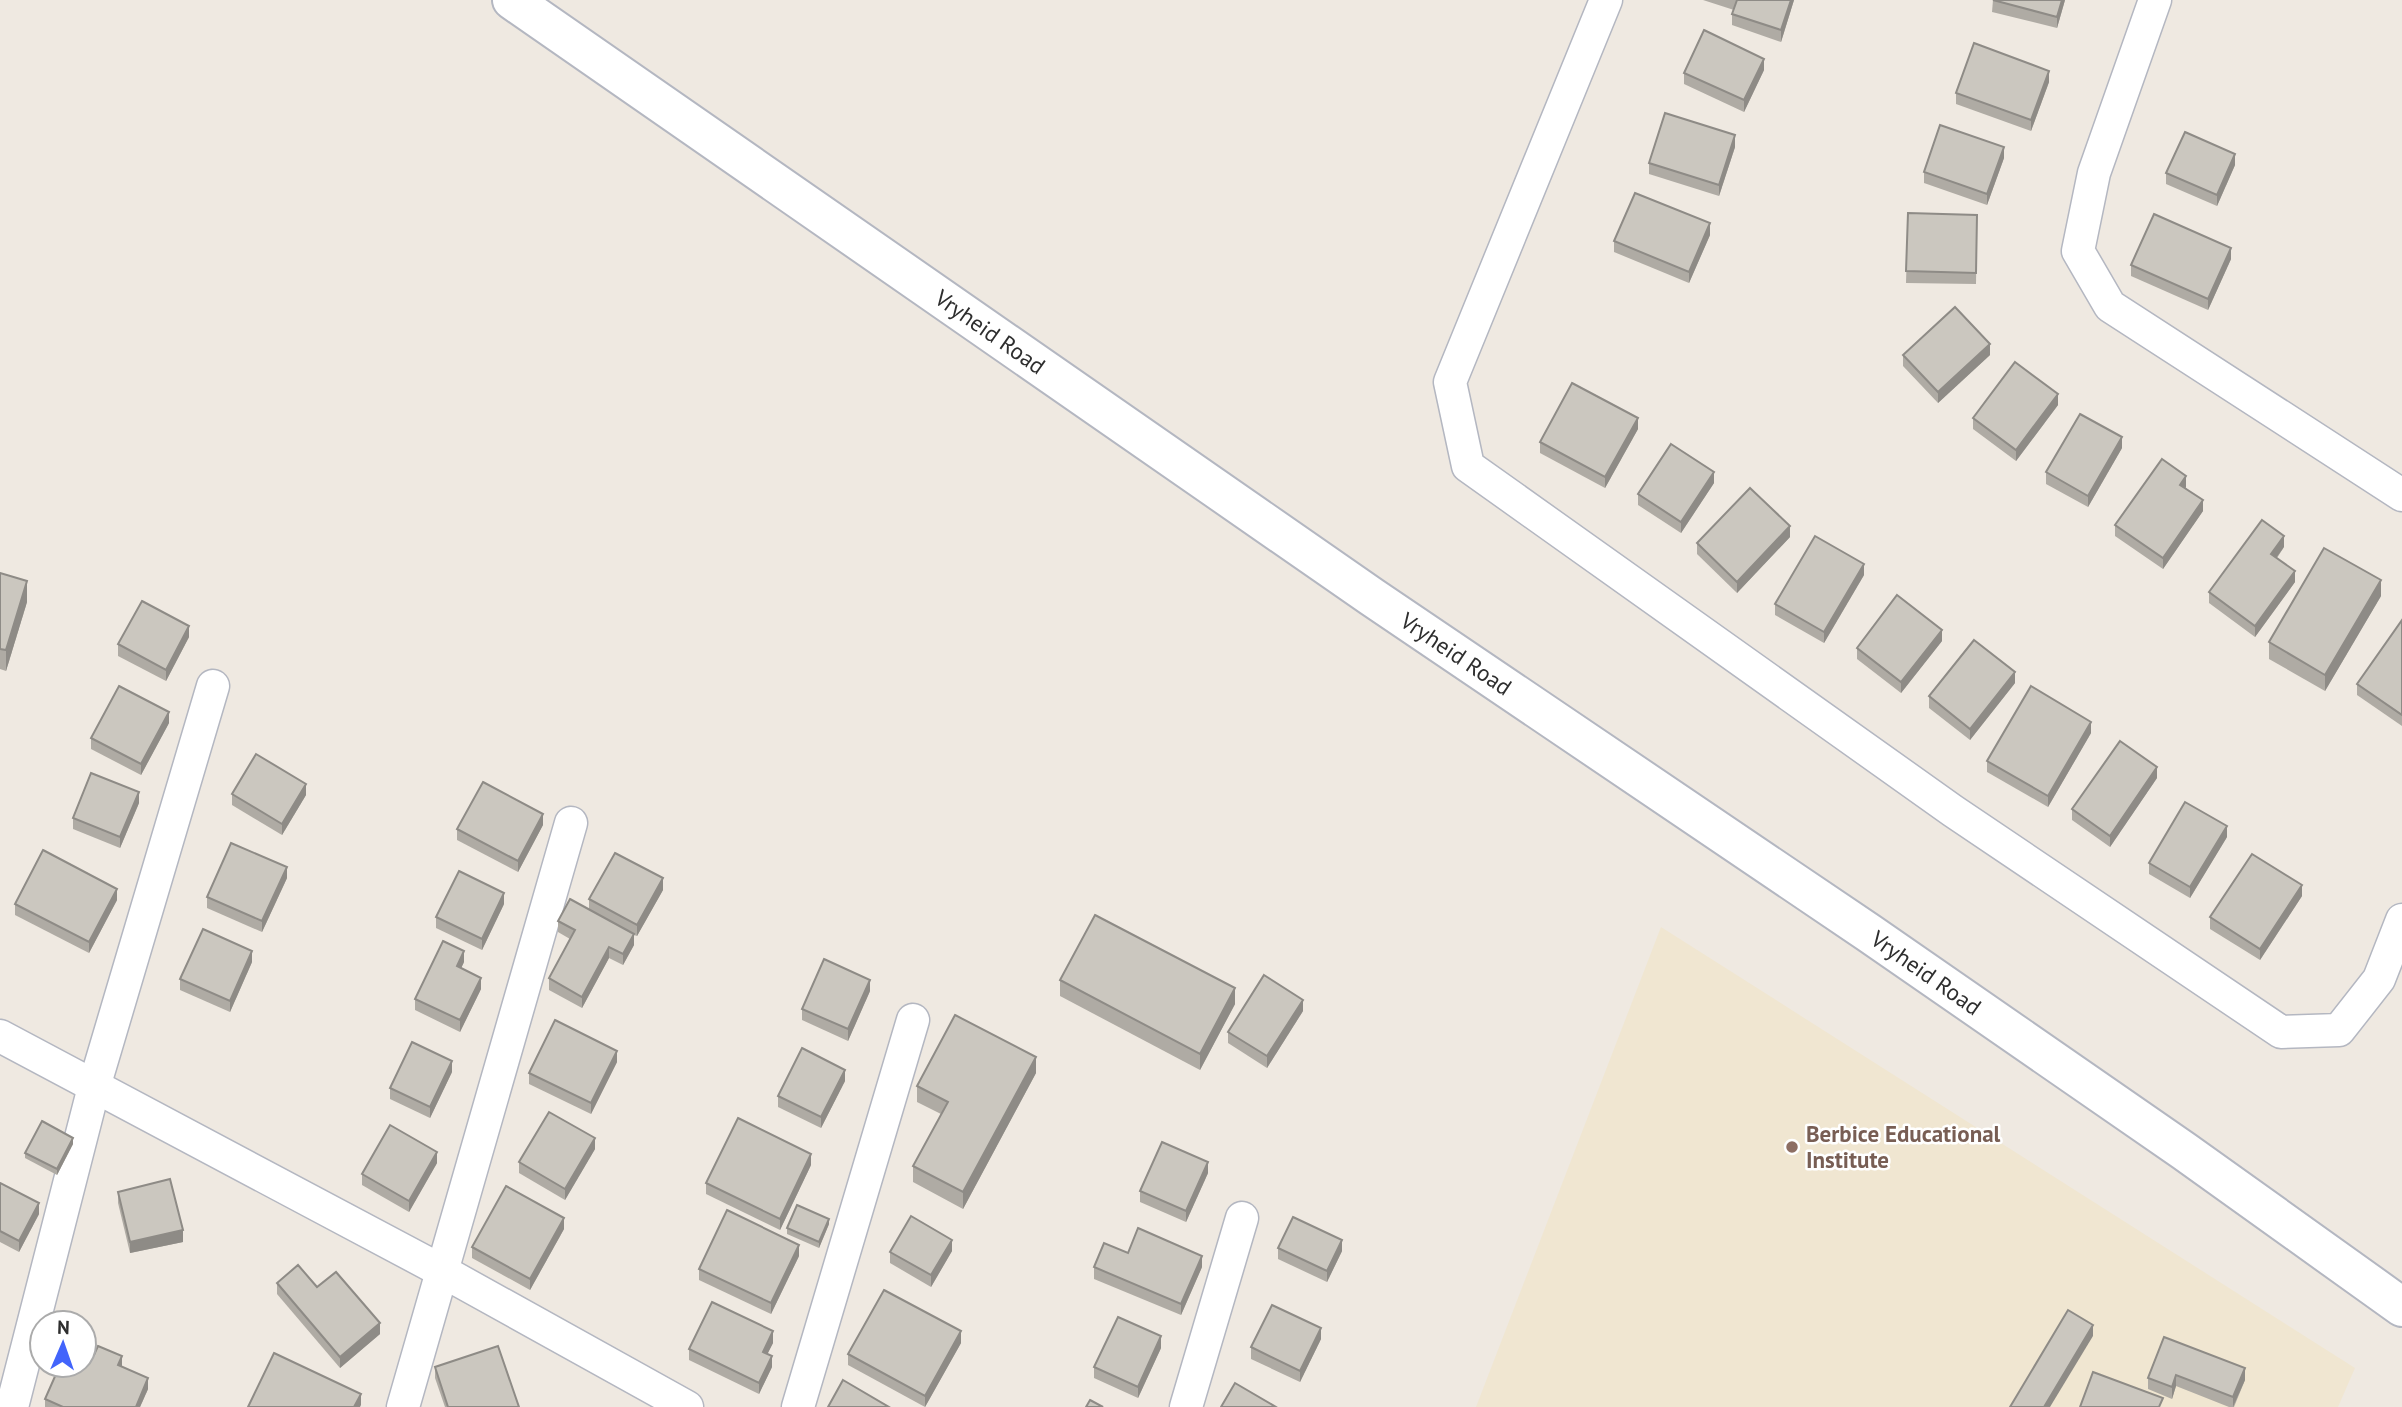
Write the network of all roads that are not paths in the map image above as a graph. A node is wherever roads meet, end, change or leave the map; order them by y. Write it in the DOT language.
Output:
graph roads {
  1 [pos="512,0"];
  2 [pos="1606,0"];
  3 [pos="2155,0"];
  4 [pos="2402,495"];
  5 [pos="213,686"];
  6 [pos="571,823"];
  7 [pos="2402,920"];
  8 [pos="913,1020"];
  9 [pos="0,1036"];
  10 [pos="94,1087"];
  11 [pos="1242,1218"];
  12 [pos="442,1271"];
  13 [pos="2402,1307"];
  14 [pos="12,1407"];
  15 [pos="402,1407"];
  16 [pos="687,1407"];
  17 [pos="798,1407"];
  18 [pos="1186,1407"];
  1 -- 13 [label="street, Vryheid Road"];
  2 -- 7 [label="street"];
  3 -- 4 [label="street"];
  5 -- 10 [label="street"];
  6 -- 12 [label="street"];
  8 -- 17 [label="street"];
  9 -- 10 [label="street"];
  10 -- 12 [label="street"];
  10 -- 14 [label="street"];
  11 -- 18 [label="street"];
  12 -- 15 [label="street"];
  12 -- 16 [label="street"];
}
